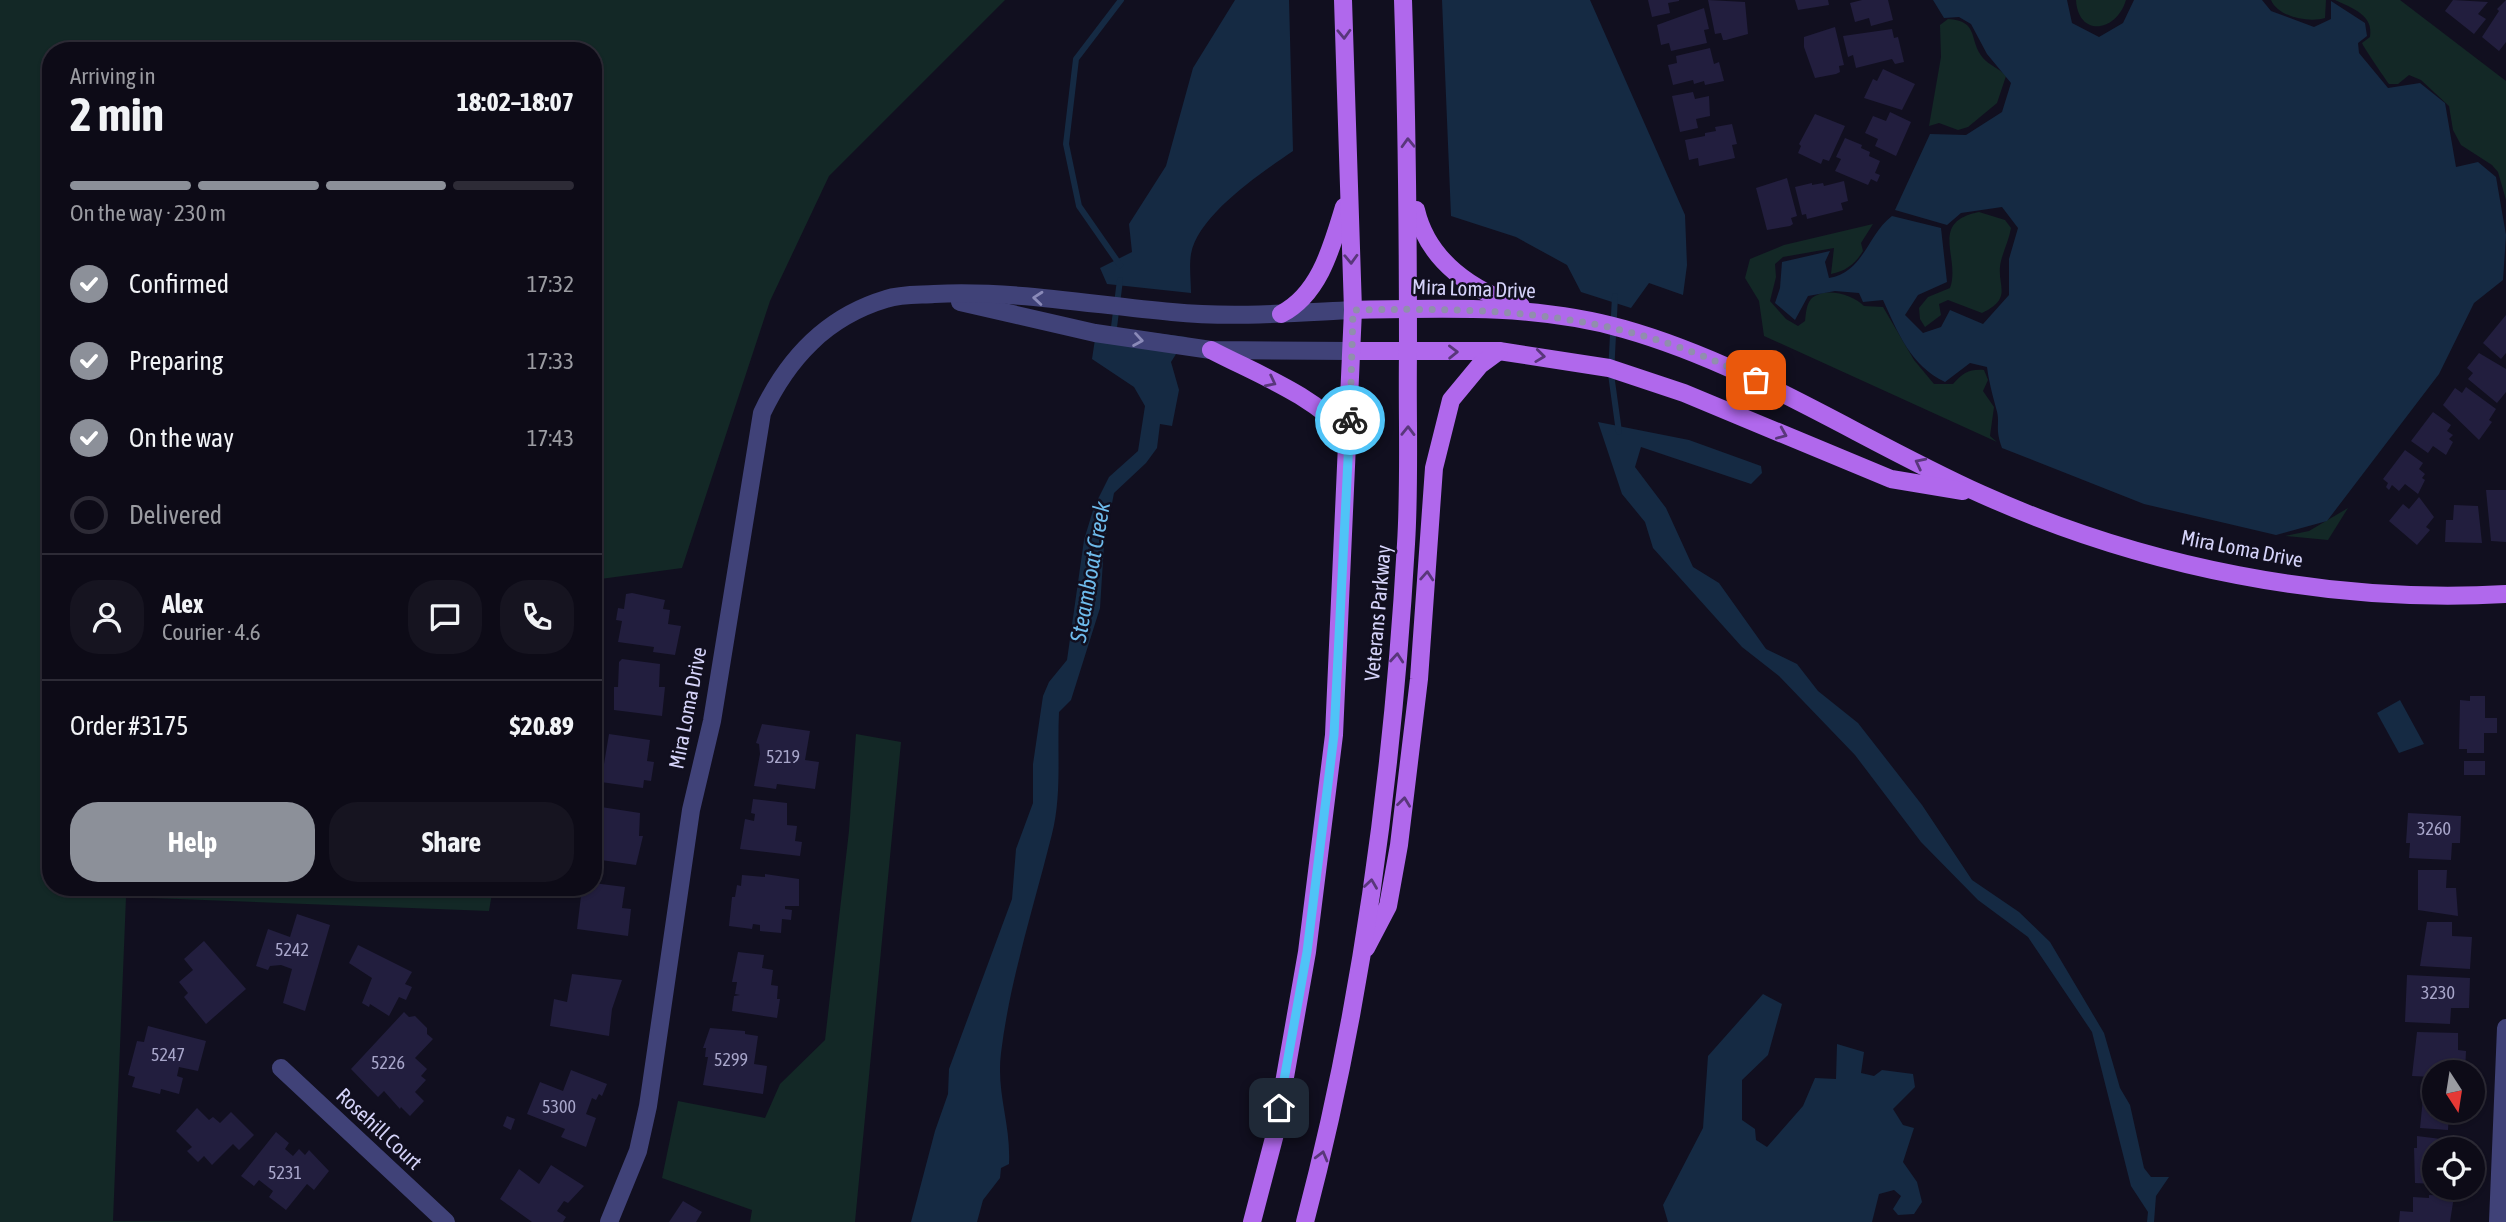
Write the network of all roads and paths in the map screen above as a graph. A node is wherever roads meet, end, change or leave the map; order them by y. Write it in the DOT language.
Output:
graph roads {
  1 [pos="1343,0"];
  2 [pos="1403,0"];
  3 [pos="1409,186"];
  4 [pos="1349,194"];
  5 [pos="930,295"];
  6 [pos="1409,309"];
  7 [pos="1353,310"];
  8 [pos="1281,314"];
  9 [pos="1548,314"];
  10 [pos="1211,350"];
  11 [pos="1352,351"];
  12 [pos="1499,351"];
  13 [pos="1408,353"];
  14 [pos="1350,437"];
  15 [pos="1980,494"];
  16 [pos="2506,594"];
  17 [pos="1360,960"];
  18 [pos="2506,1028"];
  19 [pos="281,1068"];
  20 [pos="446,1222"];
  21 [pos="609,1222"];
  22 [pos="1252,1222"];
  23 [pos="1305,1222"];
  24 [pos="2498,1222"];
  1 -- 4 [label="main road, Veterans Parkway, one-way"];
  3 -- 2 [label="main road, Veterans Parkway, one-way"];
  3 -- 6 [label="main road, Veterans Parkway"];
  3 -- 9 [label="main road"];
  4 -- 7 [label="main road, Veterans Parkway, one-way"];
  4 -- 8 [label="main road"];
  8 -- 5 [label="street, Mira Loma Drive, one-way"];
  5 -- 10 [label="street, Mira Loma Drive, one-way"];
  5 -- 21 [label="street, Mira Loma Drive"];
  6 -- 7 [label="main road, Mira Loma Drive"];
  6 -- 9 [label="main road, Mira Loma Drive"];
  6 -- 13 [label="main road, Veterans Parkway"];
  7 -- 8 [label="street, Mira Loma Drive"];
  7 -- 11 [label="main road, Veterans Parkway"];
  15 -- 9 [label="main road, Mira Loma Drive, one-way"];
  10 -- 11 [label="street, Mira Loma Drive"];
  10 -- 14 [label="main road, one-way"];
  11 -- 13 [label="main road, Mira Loma Drive"];
  11 -- 14 [label="main road, Veterans Parkway"];
  13 -- 12 [label="main road, Mira Loma Drive, one-way"];
  12 -- 15 [label="main road, Mira Loma Drive, one-way"];
  17 -- 12 [label="main road, one-way"];
  17 -- 13 [label="main road, Veterans Parkway, one-way"];
  14 -- 22 [label="main road, Veterans Parkway"];
  15 -- 16 [label="main road, Mira Loma Drive"];
  23 -- 17 [label="main road, Veterans Parkway, one-way"];
  18 -- 24 [label="street"];
  19 -- 20 [label="street, Rosehill Court"];
}
